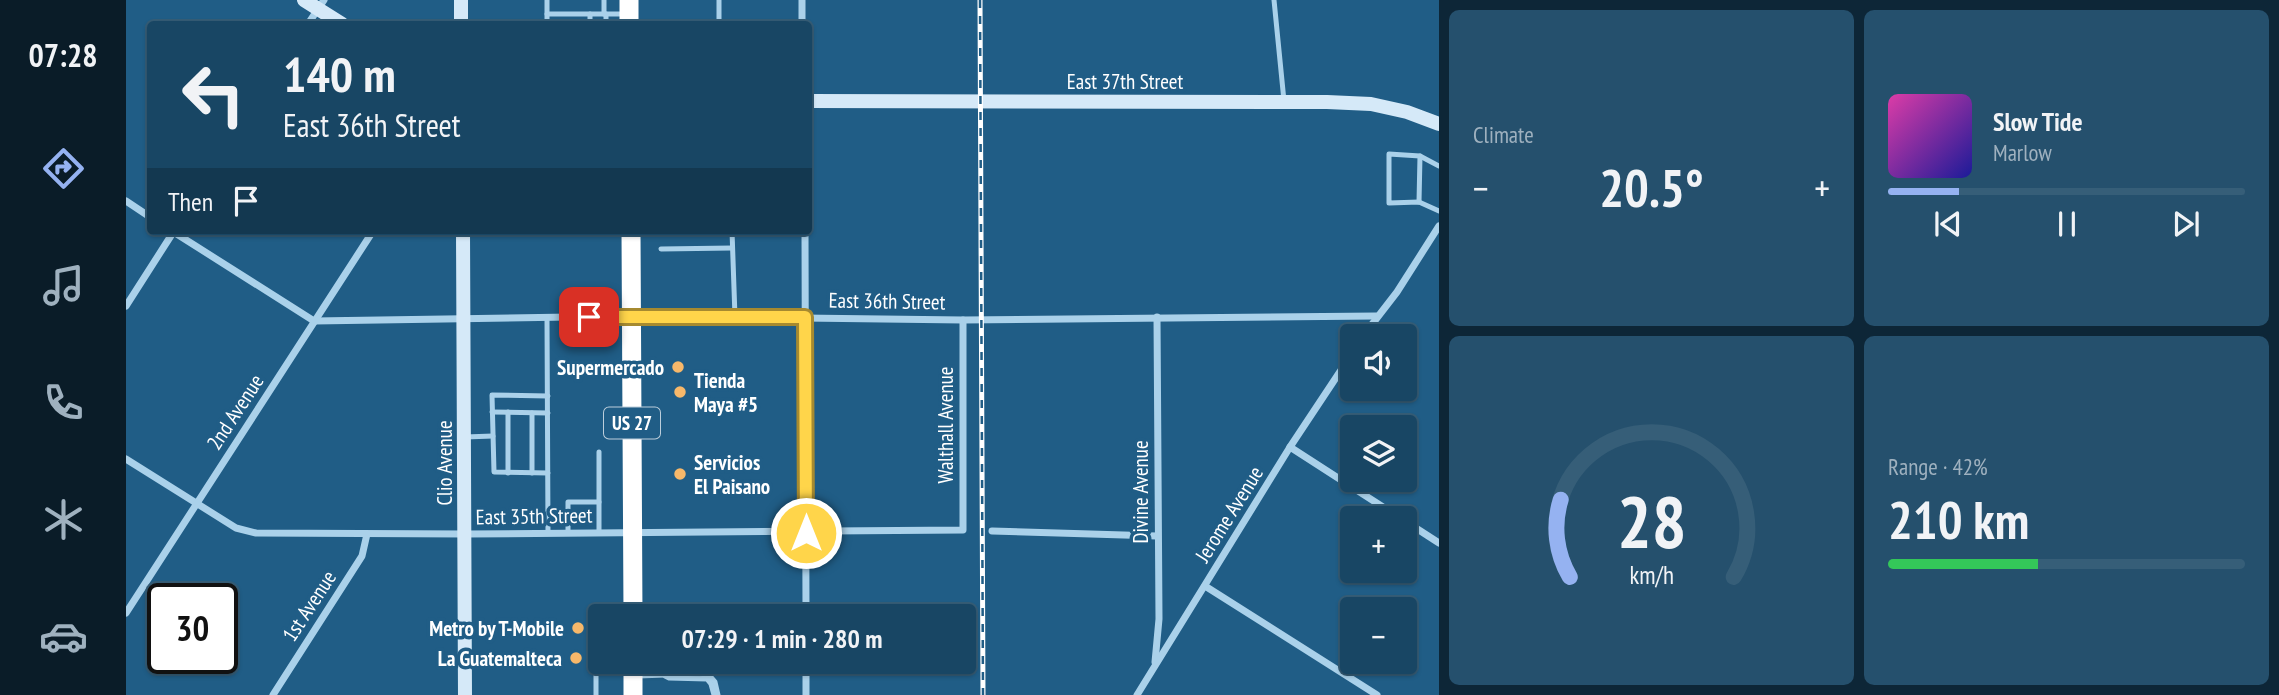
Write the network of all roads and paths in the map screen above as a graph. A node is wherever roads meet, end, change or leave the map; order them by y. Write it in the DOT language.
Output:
graph roads {
  1 [pos="304,0"];
  2 [pos="461,0"];
  3 [pos="547,0"];
  4 [pos="604,0"];
  5 [pos="719,0"];
  6 [pos="802,0"];
  7 [pos="1274,0"];
  8 [pos="321,5"];
  9 [pos="629,13"];
  10 [pos="547,14"];
  11 [pos="590,14"];
  12 [pos="605,14"];
  13 [pos="310,21"];
  14 [pos="339,21"];
  15 [pos="461,21"];
  16 [pos="547,21"];
  17 [pos="590,21"];
  18 [pos="606,21"];
  19 [pos="719,21"];
  20 [pos="802,21"];
  21 [pos="812,101"];
  22 [pos="1284,102"];
  23 [pos="1439,124"];
  24 [pos="1420,156"];
  25 [pos="1439,166"];
  26 [pos="126,201"];
  27 [pos="1419,202"];
  28 [pos="1439,211"];
  29 [pos="147,215"];
  30 [pos="1439,226"];
  31 [pos="170,235"];
  32 [pos="179,235"];
  33 [pos="370,235"];
  34 [pos="463,235"];
  35 [pos="631,235"];
  36 [pos="732,235"];
  37 [pos="804,235"];
  38 [pos="732,248"];
  39 [pos="661,249"];
  40 [pos="126,306"];
  41 [pos="632,316"];
  42 [pos="1376,316"];
  43 [pos="735,317"];
  44 [pos="805,317"];
  45 [pos="1157,317"];
  46 [pos="547,318"];
  47 [pos="464,319"];
  48 [pos="963,320"];
  49 [pos="314,321"];
  50 [pos="1371,324"];
  51 [pos="1340,372"];
  52 [pos="548,396"];
  53 [pos="492,412"];
  54 [pos="508,412"];
  55 [pos="532,413"];
  56 [pos="548,413"];
  57 [pos="493,436"];
  58 [pos="465,437"];
  59 [pos="1290,447"];
  60 [pos="599,452"];
  61 [pos="126,459"];
  62 [pos="508,473"];
  63 [pos="532,473"];
  64 [pos="548,473"];
  65 [pos="599,502"];
  66 [pos="196,505"];
  67 [pos="1381,506"];
  68 [pos="1417,529"];
  69 [pos="962,530"];
  70 [pos="992,531"];
  71 [pos="633,532"];
  72 [pos="548,533"];
  73 [pos="568,533"];
  74 [pos="599,533"];
  75 [pos="806,533"];
  76 [pos="367,534"];
  77 [pos="466,534"];
  78 [pos="1157,536"];
  79 [pos="1439,543"];
  80 [pos="1205,586"];
  81 [pos="633,604"];
  82 [pos="806,604"];
  83 [pos="126,613"];
  84 [pos="1154,666"];
  85 [pos="597,674"];
  86 [pos="806,674"];
  87 [pos="633,678"];
  88 [pos="462,692"];
  89 [pos="273,695"];
  90 [pos="596,695"];
  91 [pos="716,695"];
  92 [pos="806,695"];
  93 [pos="1137,695"];
  94 [pos="1377,695"];
  1 -- 8 [label="main road"];
  2 -- 15 [label="main road"];
  3 -- 10 [label="lane"];
  4 -- 12 [label="lane"];
  5 -- 19 [label="lane"];
  6 -- 20 [label="street"];
  7 -- 22 [label="lane"];
  8 -- 13 [label="street"];
  8 -- 14 [label="main road"];
  9 -- 12 [label="lane"];
  10 -- 11 [label="lane"];
  10 -- 16 [label="lane"];
  11 -- 12 [label="lane"];
  11 -- 17 [label="lane"];
  12 -- 18 [label="lane"];
  21 -- 22 [label="main road, East 37th Street"];
  22 -- 23 [label="main road, East 37th Street"];
  24 -- 25 [label="lane"];
  24 -- 27 [label="lane"];
  24 -- 27 [label="lane"];
  26 -- 29 [label="street"];
  27 -- 28 [label="lane"];
  30 -- 42 [label="street"];
  31 -- 40 [label="street"];
  32 -- 49 [label="street"];
  33 -- 49 [label="street, 2nd Avenue"];
  34 -- 47 [label="main road, Clio Avenue"];
  35 -- 41 [label="highway, US 27"];
  36 -- 38 [label="lane"];
  37 -- 44 [label="street"];
  38 -- 39 [label="lane"];
  38 -- 43 [label="lane"];
  41 -- 43 [label="street, East 36th Street"];
  41 -- 46 [label="street, East 36th Street"];
  41 -- 71 [label="highway, US 27"];
  42 -- 45 [label="street, East 36th Street"];
  42 -- 50 [label="street"];
  43 -- 44 [label="street, East 36th Street"];
  44 -- 48 [label="street, East 36th Street"];
  44 -- 75 [label="street"];
  45 -- 48 [label="street, East 36th Street"];
  45 -- 78 [label="street, Divine Avenue"];
  46 -- 47 [label="street, East 36th Street"];
  46 -- 52 [label="lane"];
  47 -- 49 [label="street, East 36th Street"];
  47 -- 58 [label="main road, Clio Avenue"];
  48 -- 69 [label="street, Walthall Avenue"];
  49 -- 66 [label="street, 2nd Avenue"];
  51 -- 59 [label="street, Jerome Avenue"];
  52 -- 53 [label="lane"];
  52 -- 56 [label="lane"];
  53 -- 54 [label="lane"];
  53 -- 57 [label="lane"];
  54 -- 55 [label="lane"];
  54 -- 62 [label="lane"];
  55 -- 56 [label="lane"];
  55 -- 63 [label="lane"];
  56 -- 64 [label="lane"];
  57 -- 58 [label="lane"];
  57 -- 62 [label="lane"];
  58 -- 77 [label="main road, Clio Avenue"];
  59 -- 67 [label="street"];
  59 -- 80 [label="street, Jerome Avenue"];
  60 -- 65 [label="lane"];
  61 -- 66 [label="street, East 35th Street"];
  62 -- 63 [label="lane"];
  63 -- 64 [label="lane"];
  64 -- 72 [label="lane"];
  65 -- 73 [label="lane"];
  65 -- 74 [label="lane"];
  66 -- 76 [label="street, East 35th Street"];
  66 -- 83 [label="street, 2nd Avenue"];
  68 -- 79 [label="street"];
  69 -- 75 [label="street, East 35th Street"];
  70 -- 78 [label="street"];
  71 -- 74 [label="street, East 35th Street"];
  71 -- 75 [label="street, East 35th Street"];
  71 -- 81 [label="highway, US 27"];
  72 -- 73 [label="street, East 35th Street"];
  72 -- 77 [label="street, East 35th Street"];
  73 -- 74 [label="street, East 35th Street"];
  75 -- 82 [label="street"];
  76 -- 77 [label="street, East 35th Street"];
  76 -- 89 [label="street, 1st Avenue"];
  77 -- 88 [label="main road, Clio Avenue"];
  78 -- 84 [label="street, Divine Avenue"];
  80 -- 84 [label="street, Jerome Avenue"];
  80 -- 94 [label="street"];
  84 -- 93 [label="street, Jerome Avenue"];
  85 -- 90 [label="lane"];
  86 -- 92 [label="street"];
  87 -- 91 [label="lane"];
}
